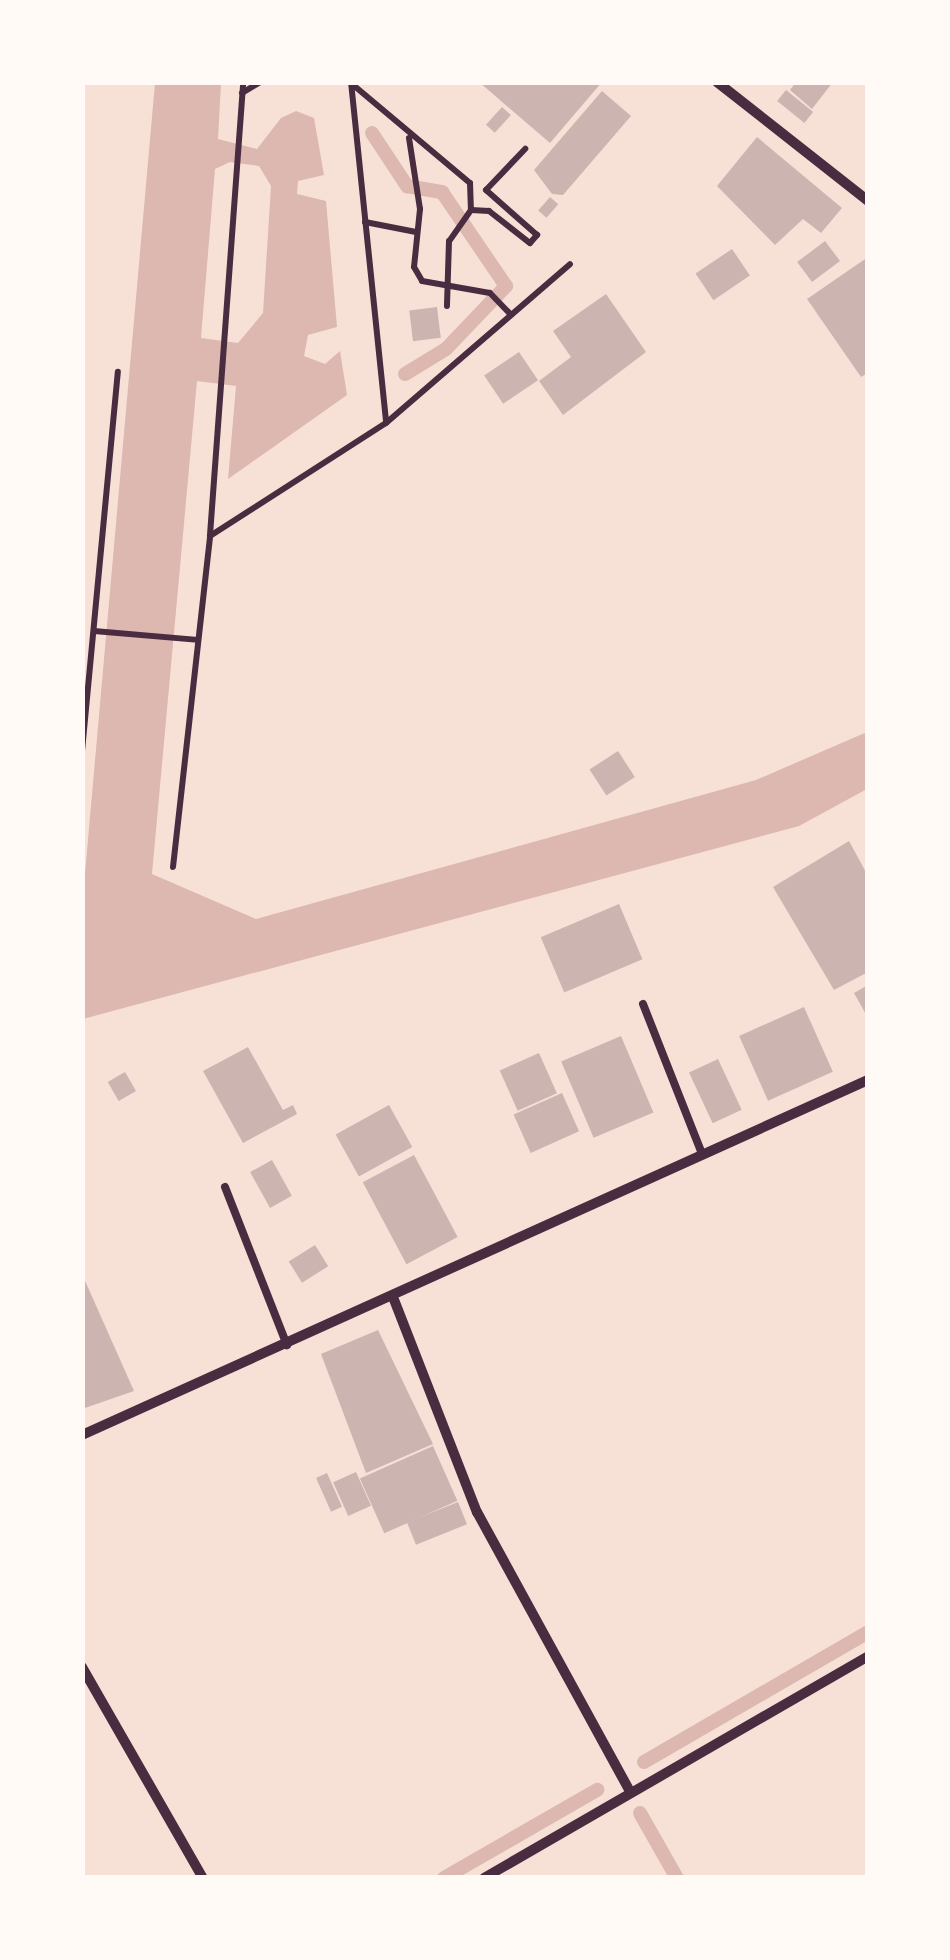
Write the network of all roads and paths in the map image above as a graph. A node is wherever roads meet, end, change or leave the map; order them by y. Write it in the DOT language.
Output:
graph roads {
  1 [pos="243,82"];
  2 [pos="260,82"];
  3 [pos="351,82"];
  4 [pos="717,82"];
  5 [pos="242,93"];
  6 [pos="409,137"];
  7 [pos="524,149"];
  8 [pos="865,194"];
  9 [pos="469,213"];
  10 [pos="365,222"];
  11 [pos="416,232"];
  12 [pos="570,264"];
  13 [pos="452,285"];
  14 [pos="446,306"];
  15 [pos="511,315"];
  16 [pos="118,372"];
  17 [pos="386,424"];
  18 [pos="210,536"];
  19 [pos="96,631"];
  20 [pos="194,640"];
  21 [pos="82,751"];
  22 [pos="173,867"];
  23 [pos="643,1004"];
  24 [pos="868,1080"];
  25 [pos="702,1154"];
  26 [pos="225,1187"];
  27 [pos="392,1297"];
  28 [pos="288,1346"];
  29 [pos="82,1435"];
  30 [pos="868,1656"];
  31 [pos="82,1667"];
  32 [pos="631,1793"];
  33 [pos="203,1878"];
  34 [pos="484,1878"];
  1 -- 5 [label="path"];
  2 -- 5 [label="path"];
  3 -- 6 [label="path"];
  3 -- 10 [label="path"];
  4 -- 8 [label="street"];
  5 -- 18 [label="path"];
  6 -- 9 [label="path"];
  6 -- 11 [label="path"];
  7 -- 9 [label="path"];
  9 -- 13 [label="path"];
  10 -- 11 [label="path"];
  10 -- 17 [label="path"];
  11 -- 13 [label="path"];
  12 -- 15 [label="path"];
  13 -- 14 [label="path"];
  13 -- 15 [label="path"];
  15 -- 17 [label="path"];
  16 -- 19 [label="path"];
  17 -- 18 [label="path"];
  18 -- 20 [label="path"];
  19 -- 20 [label="path"];
  19 -- 21 [label="path"];
  20 -- 22 [label="path"];
  23 -- 25 [label="lane"];
  24 -- 25 [label="street"];
  25 -- 27 [label="street"];
  26 -- 28 [label="lane"];
  27 -- 28 [label="street"];
  27 -- 32 [label="street"];
  28 -- 29 [label="street"];
  30 -- 32 [label="street"];
  31 -- 33 [label="street"];
  32 -- 34 [label="street"];
}
